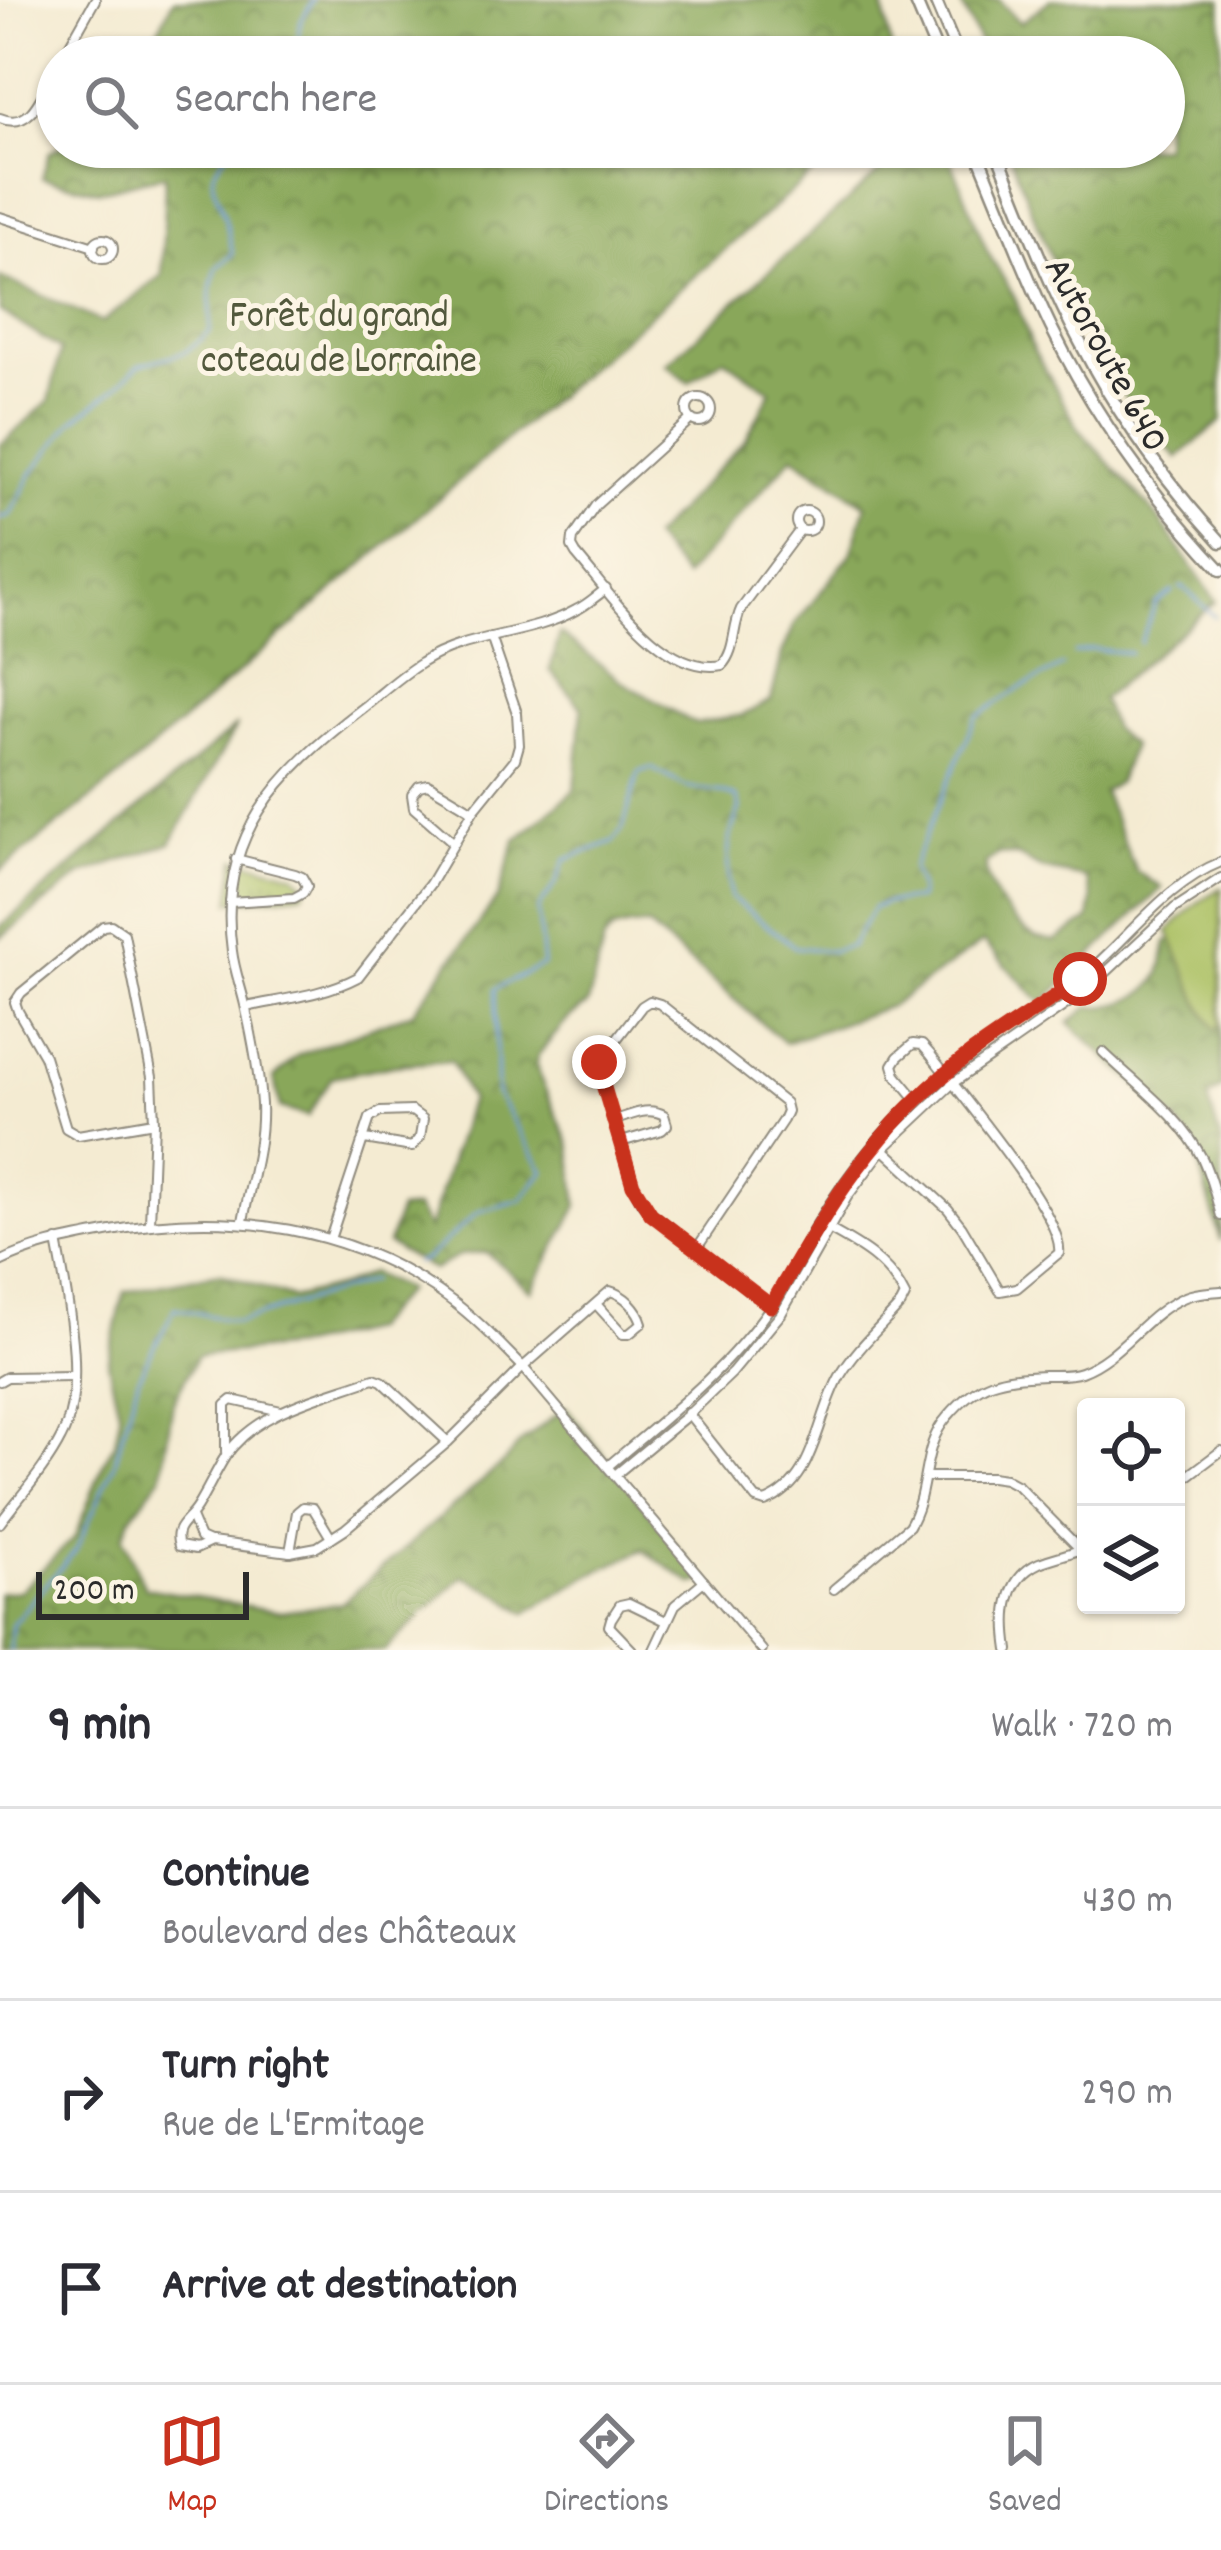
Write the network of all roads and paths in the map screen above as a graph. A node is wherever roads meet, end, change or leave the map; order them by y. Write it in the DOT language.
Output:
graph roads {
  1 [pos="94,0"];
  2 [pos="915,0"];
  3 [pos="935,0"];
  4 [pos="74,36"];
  5 [pos="930,36"];
  6 [pos="950,36"];
  7 [pos="36,104"];
  8 [pos="0,118"];
  9 [pos="985,168"];
  10 [pos="1004,168"];
  11 [pos="0,218"];
  12 [pos="94,247"];
  13 [pos="691,419"];
  14 [pos="800,530"];
  15 [pos="1221,542"];
  16 [pos="1221,570"];
  17 [pos="606,589"];
  18 [pos="491,637"];
  19 [pos="473,811"];
  20 [pos="454,843"];
  21 [pos="236,860"];
  22 [pos="1221,862"];
  23 [pos="1221,878"];
  24 [pos="230,902"];
  25 [pos="246,1007"];
  26 [pos="1103,1052"];
  27 [pos="945,1073"];
  28 [pos="953,1083"];
  29 [pos="916,1099"];
  30 [pos="615,1120"];
  31 [pos="154,1122"];
  32 [pos="365,1139"];
  33 [pos="621,1142"];
  34 [pos="879,1146"];
  35 [pos="1221,1216"];
  36 [pos="243,1221"];
  37 [pos="150,1223"];
  38 [pos="818,1223"];
  39 [pos="829,1229"];
  40 [pos="330,1240"];
  41 [pos="57,1241"];
  42 [pos="697,1248"];
  43 [pos="0,1262"];
  44 [pos="1221,1291"];
  45 [pos="596,1304"];
  46 [pos="771,1306"];
  47 [pos="781,1314"];
  48 [pos="523,1367"];
  49 [pos="73,1376"];
  50 [pos="0,1382"];
  51 [pos="681,1405"];
  52 [pos="282,1412"];
  53 [pos="689,1414"];
  54 [pos="448,1442"];
  55 [pos="1221,1451"];
  56 [pos="226,1456"];
  57 [pos="612,1470"];
  58 [pos="925,1477"];
  59 [pos="1185,1478"];
  60 [pos="191,1517"];
  61 [pos="0,1523"];
  62 [pos="331,1538"];
  63 [pos="1077,1541"];
  64 [pos="211,1542"];
  65 [pos="1077,1550"];
  66 [pos="290,1552"];
  67 [pos="704,1581"];
  68 [pos="834,1589"];
  69 [pos="667,1621"];
  70 [pos="632,1650"];
  71 [pos="654,1650"];
  72 [pos="762,1650"];
  73 [pos="1009,1650"];
  1 -- 4 [label="street"];
  2 -- 5 [label="highway"];
  3 -- 6 [label="highway"];
  7 -- 8 [label="street"];
  9 -- 16 [label="highway, Autoroute 640"];
  10 -- 15 [label="highway, Autoroute 640"];
  11 -- 12 [label="street"];
  13 -- 17 [label="street"];
  14 -- 17 [label="street"];
  17 -- 18 [label="street"];
  18 -- 19 [label="street"];
  18 -- 21 [label="street"];
  19 -- 20 [label="street"];
  19 -- 20 [label="street"];
  20 -- 25 [label="street"];
  21 -- 24 [label="street"];
  21 -- 24 [label="street"];
  22 -- 27 [label="street"];
  23 -- 28 [label="street"];
  24 -- 25 [label="street"];
  25 -- 36 [label="street"];
  26 -- 35 [label="street"];
  27 -- 28 [label="street"];
  27 -- 29 [label="street"];
  27 -- 29 [label="street"];
  28 -- 34 [label="street"];
  28 -- 34 [label="street"];
  29 -- 34 [label="street"];
  30 -- 33 [label="street"];
  30 -- 33 [label="street"];
  30 -- 42 [label="street"];
  31 -- 31 [label="street"];
  31 -- 37 [label="street"];
  32 -- 32 [label="street"];
  32 -- 40 [label="street"];
  33 -- 42 [label="street"];
  34 -- 38 [label="street"];
  34 -- 39 [label="street"];
  36 -- 37 [label="street"];
  36 -- 40 [label="street"];
  37 -- 41 [label="street"];
  38 -- 39 [label="street"];
  38 -- 46 [label="street"];
  39 -- 47 [label="street"];
  39 -- 53 [label="street"];
  40 -- 48 [label="street"];
  41 -- 43 [label="street"];
  41 -- 49 [label="street"];
  42 -- 46 [label="street"];
  44 -- 58 [label="street"];
  45 -- 45 [label="street"];
  45 -- 48 [label="street"];
  46 -- 47 [label="street"];
  46 -- 51 [label="street"];
  47 -- 53 [label="street"];
  48 -- 54 [label="street"];
  48 -- 57 [label="street"];
  49 -- 50 [label="street"];
  49 -- 61 [label="street"];
  51 -- 53 [label="street"];
  51 -- 57 [label="street"];
  52 -- 54 [label="street"];
  52 -- 56 [label="street"];
  52 -- 56 [label="street"];
  53 -- 57 [label="street"];
  54 -- 62 [label="street"];
  55 -- 59 [label="street"];
  56 -- 60 [label="street"];
  57 -- 67 [label="street"];
  58 -- 63 [label="street"];
  58 -- 68 [label="street"];
  60 -- 64 [label="street"];
  60 -- 64 [label="street"];
  62 -- 66 [label="street"];
  62 -- 66 [label="street"];
  64 -- 66 [label="street"];
  65 -- 73 [label="street"];
  67 -- 69 [label="street"];
  67 -- 72 [label="street"];
  69 -- 70 [label="street"];
  69 -- 71 [label="street"];
}
